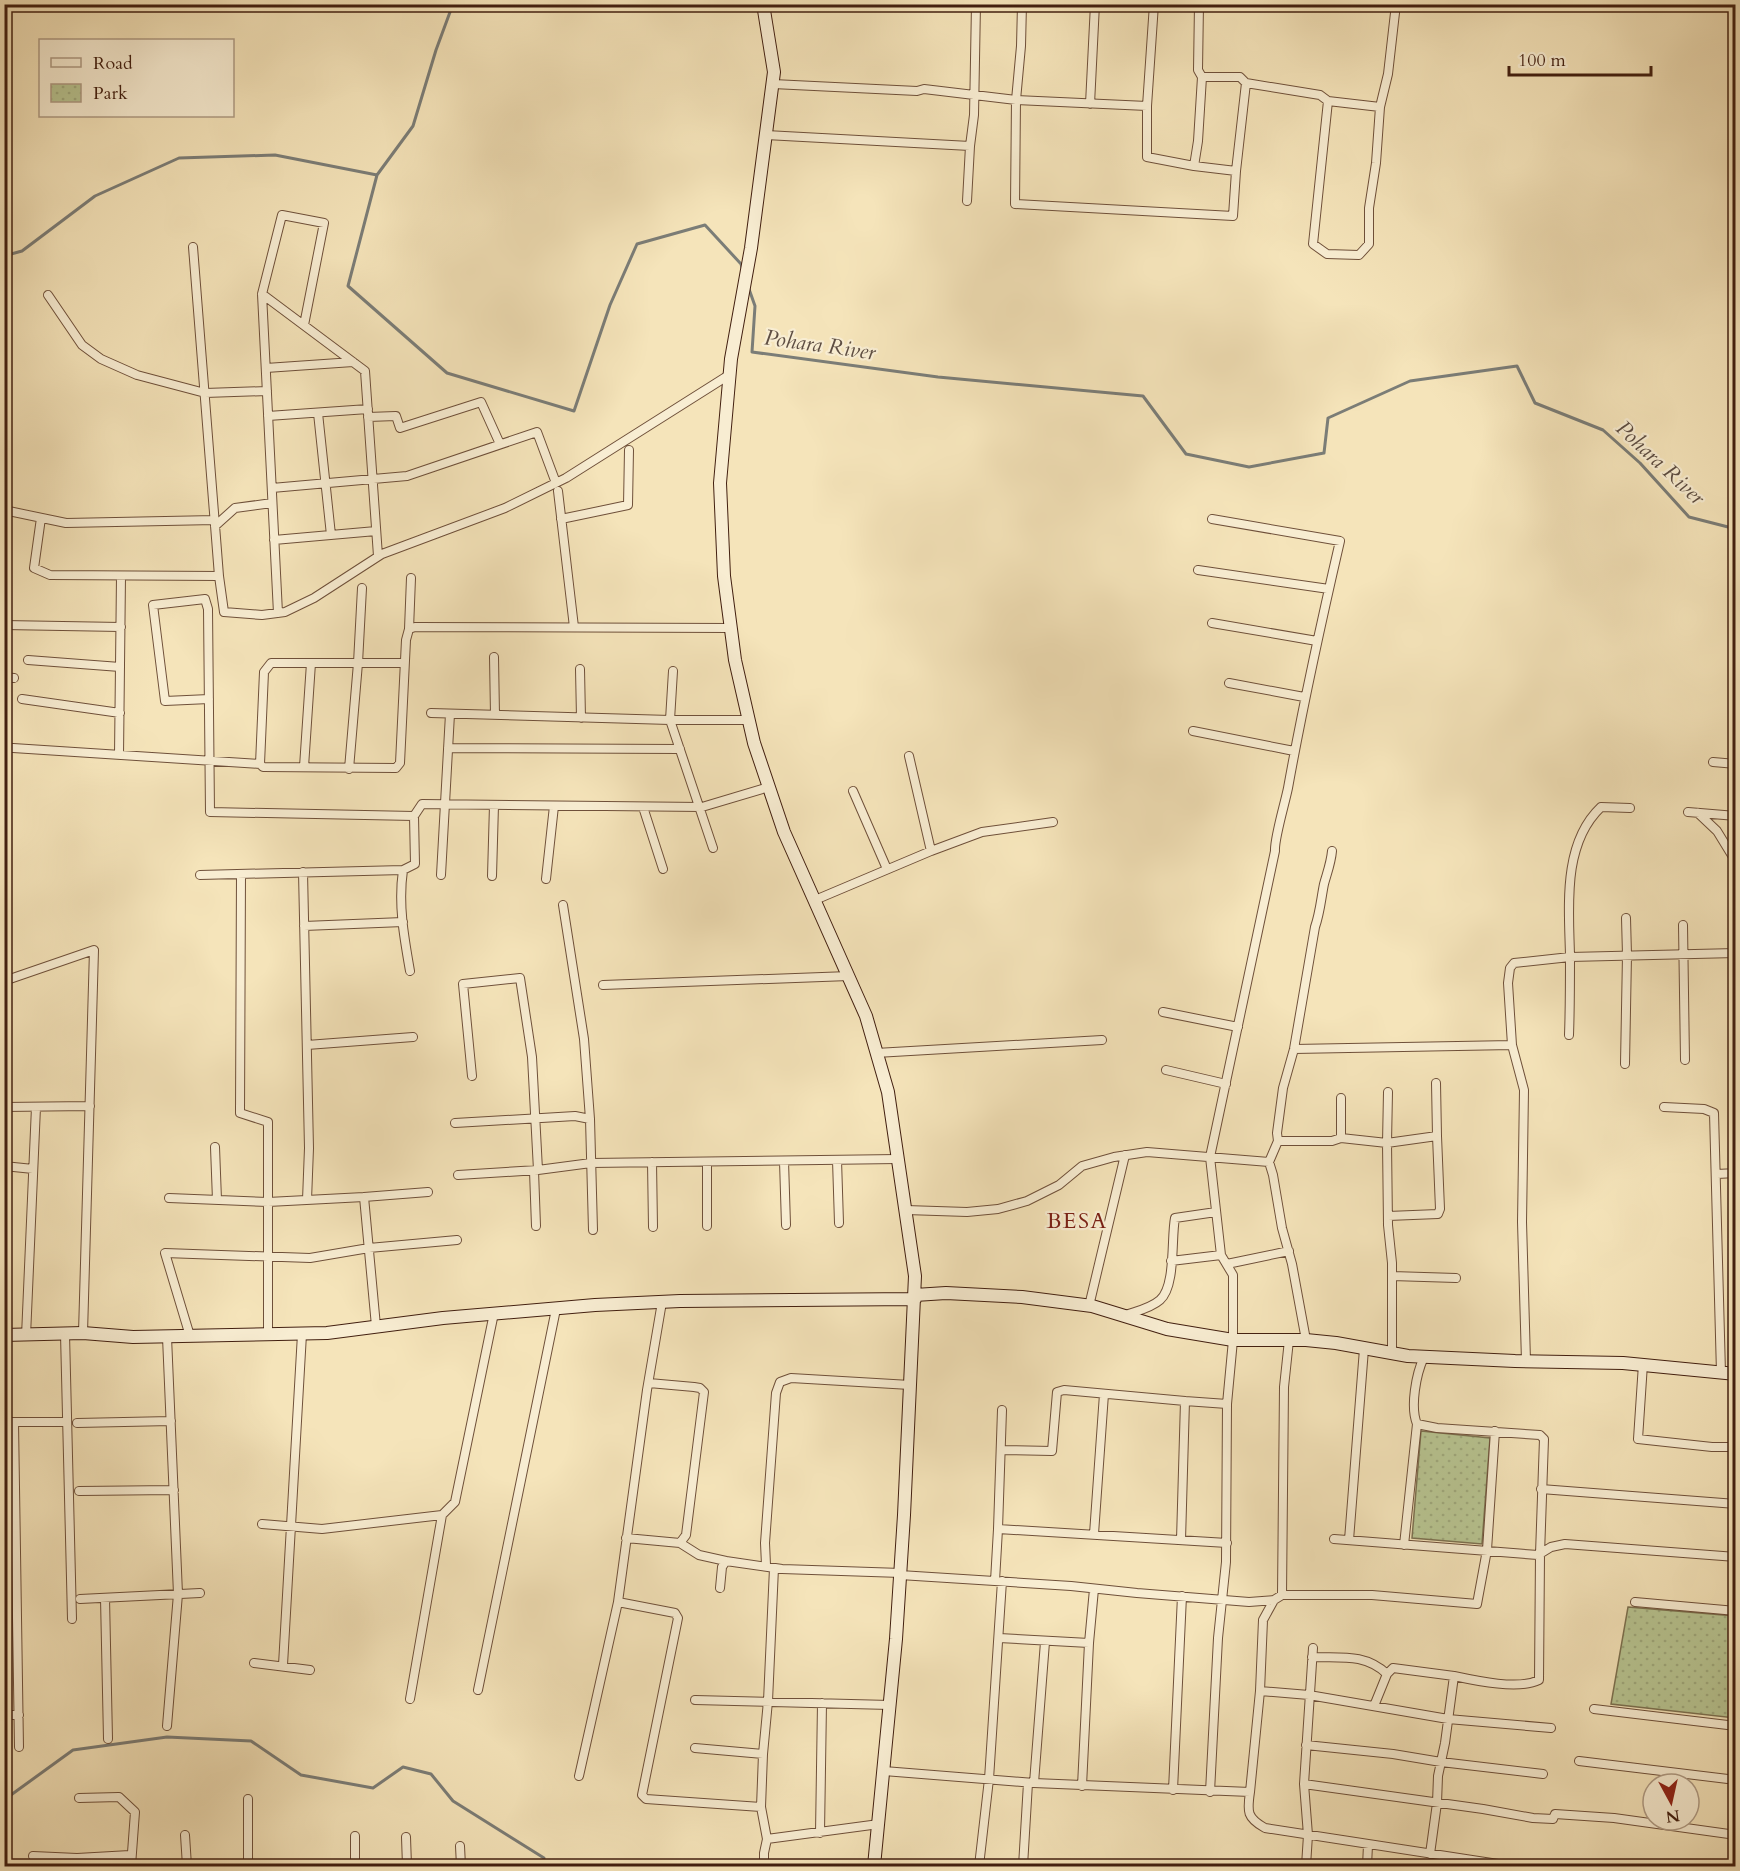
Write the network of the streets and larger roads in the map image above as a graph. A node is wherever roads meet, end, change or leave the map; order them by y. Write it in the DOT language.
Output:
graph roads {
  1 [pos="763,4"];
  2 [pos="976,4"];
  3 [pos="1022,4"];
  4 [pos="1095,4"];
  5 [pos="1154,4"];
  6 [pos="1199,4"];
  7 [pos="1396,4"];
  8 [pos="1202,77"];
  9 [pos="1246,82"];
  10 [pos="772,84"];
  11 [pos="973,96"];
  12 [pos="1016,100"];
  13 [pos="1328,101"];
  14 [pos="1090,104"];
  15 [pos="1147,106"];
  16 [pos="1380,107"];
  17 [pos="766,135"];
  18 [pos="970,146"];
  19 [pos="1194,166"];
  20 [pos="1236,171"];
  21 [pos="967,201"];
  22 [pos="193,247"];
  23 [pos="262,294"];
  24 [pos="48,295"];
  25 [pos="304,325"];
  26 [pos="353,362"];
  27 [pos="266,368"];
  28 [pos="729,375"];
  29 [pos="267,392"];
  30 [pos="205,393"];
  31 [pos="318,413"];
  32 [pos="368,413"];
  33 [pos="268,416"];
  34 [pos="500,444"];
  35 [pos="629,450"];
  36 [pos="372,480"];
  37 [pos="325,484"];
  38 [pos="557,487"];
  39 [pos="272,488"];
  40 [pos="272,503"];
  41 [pos="4,510"];
  42 [pos="41,518"];
  43 [pos="561,519"];
  44 [pos="1212,519"];
  45 [pos="215,523"];
  46 [pos="376,531"];
  47 [pos="331,535"];
  48 [pos="274,540"];
  49 [pos="378,556"];
  50 [pos="1198,570"];
  51 [pos="121,576"];
  52 [pos="219,576"];
  53 [pos="411,578"];
  54 [pos="362,588"];
  55 [pos="1329,589"];
  56 [pos="208,609"];
  57 [pos="224,612"];
  58 [pos="278,613"];
  59 [pos="1212,623"];
  60 [pos="4,625"];
  61 [pos="121,627"];
  62 [pos="574,627"];
  63 [pos="731,628"];
  64 [pos="409,629"];
  65 [pos="1317,641"];
  66 [pos="494,657"];
  67 [pos="28,660"];
  68 [pos="311,663"];
  69 [pos="358,663"];
  70 [pos="404,663"];
  71 [pos="120,667"];
  72 [pos="580,669"];
  73 [pos="673,671"];
  74 [pos="4,677"];
  75 [pos="14,678"];
  76 [pos="1229,683"];
  77 [pos="1304,697"];
  78 [pos="22,699"];
  79 [pos="209,699"];
  80 [pos="120,713"];
  81 [pos="431,713"];
  82 [pos="450,714"];
  83 [pos="495,715"];
  84 [pos="580,718"];
  85 [pos="670,720"];
  86 [pos="749,720"];
  87 [pos="1193,731"];
  88 [pos="13,748"];
  89 [pos="448,748"];
  90 [pos="680,749"];
  91 [pos="1294,751"];
  92 [pos="119,755"];
  93 [pos="909,756"];
  94 [pos="210,761"];
  95 [pos="1713,762"];
  96 [pos="260,764"];
  97 [pos="1736,764"];
  98 [pos="304,767"];
  99 [pos="349,769"];
  100 [pos="769,787"];
  101 [pos="853,791"];
  102 [pos="445,804"];
  103 [pos="494,805"];
  104 [pos="554,806"];
  105 [pos="644,807"];
  106 [pos="699,807"];
  107 [pos="1630,808"];
  108 [pos="1688,813"];
  109 [pos="1698,813"];
  110 [pos="414,816"];
  111 [pos="1736,816"];
  112 [pos="1053,822"];
  113 [pos="713,848"];
  114 [pos="931,851"];
  115 [pos="1332,852"];
  116 [pos="1736,862"];
  117 [pos="663,869"];
  118 [pos="887,869"];
  119 [pos="403,870"];
  120 [pos="303,872"];
  121 [pos="241,874"];
  122 [pos="200,875"];
  123 [pos="441,875"];
  124 [pos="492,876"];
  125 [pos="546,879"];
  126 [pos="815,900"];
  127 [pos="563,905"];
  128 [pos="1626,918"];
  129 [pos="403,922"];
  130 [pos="1683,925"];
  131 [pos="304,926"];
  132 [pos="1736,953"];
  133 [pos="1684,954"];
  134 [pos="1627,955"];
  135 [pos="1570,957"];
  136 [pos="410,971"];
  137 [pos="849,976"];
  138 [pos="4,981"];
  139 [pos="603,985"];
  140 [pos="1163,1012"];
  141 [pos="1238,1027"];
  142 [pos="1569,1035"];
  143 [pos="413,1037"];
  144 [pos="1102,1040"];
  145 [pos="307,1045"];
  146 [pos="1512,1045"];
  147 [pos="1294,1049"];
  148 [pos="876,1053"];
  149 [pos="1685,1060"];
  150 [pos="1624,1064"];
  151 [pos="1166,1070"];
  152 [pos="472,1076"];
  153 [pos="1226,1083"];
  154 [pos="1436,1083"];
  155 [pos="1388,1092"];
  156 [pos="1341,1098"];
  157 [pos="90,1106"];
  158 [pos="4,1107"];
  159 [pos="36,1107"];
  160 [pos="1664,1107"];
  161 [pos="536,1117"];
  162 [pos="590,1119"];
  163 [pos="455,1123"];
  164 [pos="1437,1136"];
  165 [pos="1341,1138"];
  166 [pos="1278,1141"];
  167 [pos="1387,1143"];
  168 [pos="215,1147"];
  169 [pos="1125,1155"];
  170 [pos="1210,1157"];
  171 [pos="898,1159"];
  172 [pos="837,1160"];
  173 [pos="784,1161"];
  174 [pos="652,1162"];
  175 [pos="707,1162"];
  176 [pos="1269,1162"];
  177 [pos="591,1163"];
  178 [pos="4,1166"];
  179 [pos="33,1169"];
  180 [pos="536,1170"];
  181 [pos="1736,1173"];
  182 [pos="1717,1174"];
  183 [pos="458,1175"];
  184 [pos="428,1192"];
  185 [pos="364,1197"];
  186 [pos="169,1198"];
  187 [pos="217,1200"];
  188 [pos="307,1200"];
  189 [pos="268,1202"];
  190 [pos="906,1210"];
  191 [pos="1216,1212"];
  192 [pos="1388,1216"];
  193 [pos="839,1223"];
  194 [pos="786,1225"];
  195 [pos="536,1226"];
  196 [pos="707,1226"];
  197 [pos="653,1227"];
  198 [pos="593,1230"];
  199 [pos="458,1240"];
  200 [pos="369,1248"];
  201 [pos="1289,1251"];
  202 [pos="1221,1255"];
  203 [pos="268,1257"];
  204 [pos="1171,1261"];
  205 [pos="1227,1264"];
  206 [pos="1392,1276"];
  207 [pos="1456,1278"];
  208 [pos="915,1297"];
  209 [pos="662,1302"];
  210 [pos="1089,1306"];
  211 [pos="556,1309"];
  212 [pos="494,1313"];
  213 [pos="1126,1315"];
  214 [pos="376,1326"];
  215 [pos="83,1333"];
  216 [pos="268,1333"];
  217 [pos="65,1334"];
  218 [pos="302,1334"];
  219 [pos="4,1335"];
  220 [pos="26,1336"];
  221 [pos="190,1336"];
  222 [pos="167,1337"];
  223 [pos="1233,1340"];
  224 [pos="1289,1340"];
  225 [pos="1306,1340"];
  226 [pos="1364,1349"];
  227 [pos="1392,1353"];
  228 [pos="1424,1357"];
  229 [pos="1526,1361"];
  230 [pos="1643,1364"];
  231 [pos="1721,1373"];
  232 [pos="1736,1374"];
  233 [pos="649,1383"];
  234 [pos="910,1385"];
  235 [pos="1104,1394"];
  236 [pos="1185,1401"];
  237 [pos="1227,1404"];
  238 [pos="1002,1410"];
  239 [pos="171,1421"];
  240 [pos="4,1422"];
  241 [pos="14,1422"];
  242 [pos="67,1422"];
  243 [pos="77,1424"];
  244 [pos="1417,1424"];
  245 [pos="1495,1431"];
  246 [pos="1736,1447"];
  247 [pos="1001,1450"];
  248 [pos="1541,1489"];
  249 [pos="79,1491"];
  250 [pos="174,1491"];
  251 [pos="1736,1504"];
  252 [pos="442,1515"];
  253 [pos="262,1524"];
  254 [pos="291,1526"];
  255 [pos="998,1529"];
  256 [pos="1094,1534"];
  257 [pos="626,1538"];
  258 [pos="1334,1539"];
  259 [pos="1181,1540"];
  260 [pos="1349,1540"];
  261 [pos="680,1543"];
  262 [pos="1227,1543"];
  263 [pos="1404,1545"];
  264 [pos="1486,1550"];
  265 [pos="1540,1554"];
  266 [pos="1736,1557"];
  267 [pos="726,1561"];
  268 [pos="770,1567"];
  269 [pos="901,1574"];
  270 [pos="999,1581"];
  271 [pos="720,1588"];
  272 [pos="1094,1588"];
  273 [pos="200,1593"];
  274 [pos="178,1594"];
  275 [pos="1182,1596"];
  276 [pos="105,1598"];
  277 [pos="1278,1598"];
  278 [pos="80,1599"];
  279 [pos="1224,1599"];
  280 [pos="618,1602"];
  281 [pos="1635,1602"];
  282 [pos="1736,1611"];
  283 [pos="72,1618"];
  284 [pos="999,1638"];
  285 [pos="1045,1642"];
  286 [pos="1089,1643"];
  287 [pos="254,1663"];
  288 [pos="283,1665"];
  289 [pos="310,1670"];
  290 [pos="1387,1674"];
  291 [pos="1454,1676"];
  292 [pos="478,1690"];
  293 [pos="1260,1691"];
  294 [pos="1309,1695"];
  295 [pos="410,1700"];
  296 [pos="695,1700"];
  297 [pos="768,1701"];
  298 [pos="822,1703"];
  299 [pos="890,1705"];
  300 [pos="1374,1706"];
  301 [pos="1594,1708"];
  302 [pos="4,1715"];
  303 [pos="19,1715"];
  304 [pos="1448,1719"];
  305 [pos="166,1726"];
  306 [pos="1736,1726"];
  307 [pos="1551,1728"];
  308 [pos="108,1739"];
  309 [pos="1306,1745"];
  310 [pos="19,1747"];
  311 [pos="695,1748"];
  312 [pos="763,1754"];
  313 [pos="1579,1761"];
  314 [pos="1441,1762"];
  315 [pos="884,1772"];
  316 [pos="1543,1774"];
  317 [pos="579,1776"];
  318 [pos="989,1779"];
  319 [pos="1736,1780"];
  320 [pos="1031,1783"];
  321 [pos="1304,1784"];
  322 [pos="1082,1786"];
  323 [pos="1173,1790"];
  324 [pos="1210,1792"];
  325 [pos="1250,1792"];
  326 [pos="79,1798"];
  327 [pos="248,1799"];
  328 [pos="1437,1803"];
  329 [pos="761,1807"];
  330 [pos="879,1824"];
  331 [pos="820,1833"];
  332 [pos="185,1835"];
  333 [pos="1308,1835"];
  334 [pos="1736,1835"];
  335 [pos="356,1836"];
  336 [pos="406,1837"];
  337 [pos="767,1839"];
  338 [pos="1368,1845"];
  339 [pos="460,1846"];
  340 [pos="1430,1854"];
  341 [pos="130,1855"];
  342 [pos="33,1856"];
  343 [pos="77,1862"];
  344 [pos="1487,1865"];
  345 [pos="131,1866"];
  346 [pos="187,1866"];
  347 [pos="248,1866"];
  348 [pos="355,1866"];
  349 [pos="407,1866"];
  350 [pos="461,1866"];
  351 [pos="764,1866"];
  352 [pos="874,1866"];
  353 [pos="979,1866"];
  354 [pos="1023,1866"];
  355 [pos="1306,1866"];
  356 [pos="1367,1866"];
  357 [pos="1511,1866"];
  1 -- 10 [label="street"];
  2 -- 11 [label="street"];
  3 -- 12 [label="street"];
  4 -- 14 [label="street"];
  5 -- 15 [label="street"];
  6 -- 8 [label="street"];
  7 -- 16 [label="street"];
  8 -- 9 [label="street"];
  8 -- 19 [label="street"];
  9 -- 13 [label="street"];
  9 -- 20 [label="street"];
  10 -- 11 [label="street"];
  10 -- 17 [label="street"];
  11 -- 12 [label="street"];
  11 -- 18 [label="street"];
  12 -- 14 [label="street"];
  12 -- 20 [label="street"];
  13 -- 16 [label="street"];
  13 -- 16 [label="street"];
  14 -- 15 [label="street"];
  15 -- 19 [label="street"];
  17 -- 18 [label="street"];
  17 -- 28 [label="street"];
  18 -- 21 [label="street"];
  19 -- 20 [label="street"];
  22 -- 30 [label="street"];
  23 -- 25 [label="street"];
  23 -- 25 [label="street"];
  23 -- 27 [label="street"];
  24 -- 30 [label="street"];
  25 -- 26 [label="street"];
  26 -- 27 [label="street"];
  26 -- 32 [label="street"];
  27 -- 29 [label="street"];
  28 -- 38 [label="street"];
  28 -- 63 [label="street"];
  29 -- 30 [label="street"];
  29 -- 33 [label="street"];
  30 -- 45 [label="street"];
  31 -- 32 [label="street"];
  31 -- 33 [label="street"];
  31 -- 37 [label="street"];
  32 -- 34 [label="street"];
  32 -- 36 [label="street"];
  33 -- 39 [label="street"];
  34 -- 36 [label="street"];
  34 -- 38 [label="street"];
  35 -- 43 [label="street"];
  36 -- 37 [label="street"];
  36 -- 46 [label="street"];
  37 -- 39 [label="street"];
  37 -- 47 [label="street"];
  38 -- 43 [label="street"];
  38 -- 49 [label="street"];
  39 -- 40 [label="street"];
  40 -- 45 [label="street"];
  40 -- 48 [label="street"];
  41 -- 42 [label="street"];
  42 -- 45 [label="street"];
  42 -- 51 [label="street"];
  43 -- 62 [label="street"];
  44 -- 55 [label="street"];
  45 -- 52 [label="street"];
  46 -- 47 [label="street"];
  46 -- 49 [label="street"];
  47 -- 48 [label="street"];
  48 -- 58 [label="street"];
  49 -- 58 [label="street"];
  50 -- 55 [label="street"];
  51 -- 52 [label="street"];
  51 -- 61 [label="street"];
  52 -- 57 [label="street"];
  53 -- 64 [label="street"];
  54 -- 69 [label="street"];
  55 -- 65 [label="street"];
  56 -- 57 [label="street"];
  56 -- 79 [label="street"];
  56 -- 79 [label="street"];
  57 -- 58 [label="street"];
  59 -- 65 [label="street"];
  60 -- 61 [label="street"];
  61 -- 71 [label="street"];
  62 -- 63 [label="street"];
  62 -- 64 [label="street"];
  63 -- 86 [label="street"];
  64 -- 70 [label="street"];
  65 -- 77 [label="street"];
  66 -- 83 [label="street"];
  67 -- 71 [label="street"];
  68 -- 69 [label="street"];
  68 -- 96 [label="street"];
  68 -- 98 [label="street"];
  69 -- 70 [label="street"];
  69 -- 99 [label="street"];
  70 -- 99 [label="street"];
  71 -- 80 [label="street"];
  72 -- 84 [label="street"];
  73 -- 85 [label="street"];
  74 -- 75 [label="street"];
  76 -- 77 [label="street"];
  77 -- 91 [label="street"];
  78 -- 80 [label="street"];
  79 -- 94 [label="street"];
  80 -- 92 [label="street"];
  81 -- 82 [label="street"];
  82 -- 83 [label="street"];
  82 -- 89 [label="street"];
  83 -- 84 [label="street"];
  84 -- 85 [label="street"];
  85 -- 86 [label="street"];
  85 -- 90 [label="street"];
  86 -- 100 [label="street"];
  87 -- 91 [label="street"];
  88 -- 92 [label="street"];
  89 -- 90 [label="street"];
  89 -- 102 [label="street"];
  90 -- 106 [label="street"];
  91 -- 141 [label="street"];
  92 -- 94 [label="street"];
  93 -- 114 [label="street"];
  94 -- 96 [label="street"];
  94 -- 110 [label="street"];
  95 -- 97 [label="street"];
  96 -- 98 [label="street"];
  98 -- 99 [label="street"];
  100 -- 106 [label="street"];
  100 -- 126 [label="street"];
  101 -- 118 [label="street"];
  102 -- 103 [label="street"];
  102 -- 110 [label="street"];
  102 -- 123 [label="street"];
  103 -- 104 [label="street"];
  103 -- 124 [label="street"];
  104 -- 105 [label="street"];
  104 -- 125 [label="street"];
  105 -- 106 [label="street"];
  105 -- 117 [label="street"];
  106 -- 113 [label="street"];
  107 -- 135 [label="street"];
  108 -- 109 [label="street"];
  109 -- 111 [label="street"];
  109 -- 116 [label="street"];
  110 -- 119 [label="street"];
  112 -- 114 [label="street"];
  114 -- 118 [label="street"];
  115 -- 147 [label="street"];
  118 -- 126 [label="street"];
  119 -- 120 [label="street"];
  119 -- 129 [label="street"];
  120 -- 121 [label="street"];
  120 -- 131 [label="street"];
  121 -- 122 [label="street"];
  121 -- 189 [label="street"];
  126 -- 137 [label="street"];
  127 -- 162 [label="street"];
  128 -- 134 [label="street"];
  129 -- 131 [label="street"];
  129 -- 136 [label="street"];
  130 -- 133 [label="street"];
  131 -- 145 [label="street"];
  132 -- 133 [label="street"];
  133 -- 134 [label="street"];
  133 -- 149 [label="street"];
  134 -- 135 [label="street"];
  134 -- 150 [label="street"];
  135 -- 142 [label="street"];
  135 -- 146 [label="street"];
  137 -- 139 [label="street"];
  137 -- 148 [label="street"];
  138 -- 157 [label="street"];
  140 -- 141 [label="street"];
  141 -- 153 [label="street"];
  143 -- 145 [label="street"];
  144 -- 148 [label="street"];
  145 -- 188 [label="street"];
  146 -- 147 [label="street"];
  146 -- 229 [label="street"];
  147 -- 166 [label="street"];
  148 -- 171 [label="street"];
  151 -- 153 [label="street"];
  152 -- 161 [label="street"];
  153 -- 170 [label="street"];
  154 -- 164 [label="street"];
  155 -- 167 [label="street"];
  156 -- 165 [label="street"];
  157 -- 159 [label="street"];
  157 -- 215 [label="street"];
  158 -- 159 [label="street"];
  159 -- 179 [label="street"];
  160 -- 182 [label="street"];
  161 -- 162 [label="street"];
  161 -- 163 [label="street"];
  161 -- 180 [label="street"];
  162 -- 177 [label="street"];
  164 -- 167 [label="street"];
  164 -- 192 [label="street"];
  165 -- 166 [label="street"];
  165 -- 167 [label="street"];
  166 -- 176 [label="street"];
  167 -- 192 [label="street"];
  168 -- 187 [label="street"];
  169 -- 170 [label="street"];
  169 -- 190 [label="street"];
  169 -- 210 [label="street"];
  170 -- 176 [label="street"];
  170 -- 191 [label="street"];
  171 -- 172 [label="street"];
  171 -- 190 [label="street"];
  172 -- 173 [label="street"];
  172 -- 193 [label="street"];
  173 -- 175 [label="street"];
  173 -- 194 [label="street"];
  174 -- 175 [label="street"];
  174 -- 177 [label="street"];
  174 -- 197 [label="street"];
  175 -- 196 [label="street"];
  176 -- 201 [label="street"];
  177 -- 180 [label="street"];
  177 -- 198 [label="street"];
  178 -- 179 [label="street"];
  179 -- 220 [label="street"];
  180 -- 183 [label="street"];
  180 -- 195 [label="street"];
  181 -- 182 [label="street"];
  182 -- 231 [label="street"];
  184 -- 185 [label="street"];
  185 -- 188 [label="street"];
  185 -- 200 [label="street"];
  186 -- 187 [label="street"];
  187 -- 189 [label="street"];
  188 -- 189 [label="street"];
  189 -- 203 [label="street"];
  190 -- 208 [label="street"];
  191 -- 202 [label="street"];
  191 -- 204 [label="street"];
  192 -- 206 [label="street"];
  199 -- 200 [label="street"];
  200 -- 203 [label="street"];
  200 -- 214 [label="street"];
  201 -- 205 [label="street"];
  201 -- 225 [label="street"];
  202 -- 204 [label="street"];
  202 -- 205 [label="street"];
  203 -- 216 [label="street"];
  203 -- 221 [label="street"];
  204 -- 213 [label="street"];
  205 -- 223 [label="street"];
  206 -- 207 [label="street"];
  206 -- 227 [label="street"];
  208 -- 209 [label="street"];
  208 -- 210 [label="street"];
  208 -- 234 [label="street"];
  209 -- 211 [label="street"];
  209 -- 233 [label="street"];
  210 -- 213 [label="street"];
  211 -- 212 [label="street"];
  211 -- 292 [label="street"];
  212 -- 214 [label="street"];
  212 -- 252 [label="street"];
  213 -- 223 [label="street"];
  214 -- 218 [label="street"];
  215 -- 217 [label="street"];
  215 -- 222 [label="street"];
  216 -- 218 [label="street"];
  216 -- 221 [label="street"];
  217 -- 220 [label="street"];
  217 -- 242 [label="street"];
  218 -- 254 [label="street"];
  219 -- 220 [label="street"];
  221 -- 222 [label="street"];
  222 -- 239 [label="street"];
  223 -- 224 [label="street"];
  223 -- 237 [label="street"];
  224 -- 225 [label="street"];
  224 -- 277 [label="street"];
  225 -- 226 [label="street"];
  226 -- 227 [label="street"];
  226 -- 260 [label="street"];
  227 -- 228 [label="street"];
  228 -- 229 [label="street"];
  228 -- 244 [label="street"];
  229 -- 230 [label="street"];
  230 -- 231 [label="street"];
  230 -- 246 [label="street"];
  231 -- 232 [label="street"];
  233 -- 257 [label="street"];
  233 -- 261 [label="street"];
  234 -- 268 [label="street"];
  234 -- 269 [label="street"];
  235 -- 236 [label="street"];
  235 -- 247 [label="street"];
  235 -- 256 [label="street"];
  236 -- 237 [label="street"];
  236 -- 259 [label="street"];
  237 -- 262 [label="street"];
  238 -- 247 [label="street"];
  239 -- 243 [label="street"];
  239 -- 250 [label="street"];
  240 -- 241 [label="street"];
  241 -- 242 [label="street"];
  241 -- 303 [label="street"];
  242 -- 283 [label="street"];
  244 -- 245 [label="street"];
  244 -- 263 [label="street"];
  245 -- 248 [label="street"];
  245 -- 264 [label="street"];
  247 -- 255 [label="street"];
  248 -- 251 [label="street"];
  248 -- 265 [label="street"];
  249 -- 250 [label="street"];
  250 -- 274 [label="street"];
  252 -- 254 [label="street"];
  252 -- 295 [label="street"];
  253 -- 254 [label="street"];
  254 -- 288 [label="street"];
  255 -- 256 [label="street"];
  255 -- 270 [label="street"];
  256 -- 259 [label="street"];
  257 -- 261 [label="street"];
  257 -- 280 [label="street"];
  258 -- 260 [label="street"];
  259 -- 262 [label="street"];
  260 -- 263 [label="street"];
  261 -- 267 [label="street"];
  262 -- 279 [label="street"];
  263 -- 264 [label="street"];
  264 -- 265 [label="street"];
  264 -- 277 [label="street"];
  265 -- 266 [label="street"];
  265 -- 291 [label="street"];
  267 -- 268 [label="street"];
  267 -- 271 [label="street"];
  268 -- 269 [label="street"];
  268 -- 297 [label="street"];
  269 -- 270 [label="street"];
  269 -- 299 [label="street"];
  270 -- 272 [label="street"];
  270 -- 284 [label="street"];
  272 -- 275 [label="street"];
  272 -- 286 [label="street"];
  273 -- 274 [label="street"];
  274 -- 276 [label="street"];
  274 -- 305 [label="street"];
  275 -- 279 [label="street"];
  275 -- 323 [label="street"];
  276 -- 278 [label="street"];
  276 -- 308 [label="street"];
  277 -- 279 [label="street"];
  277 -- 293 [label="street"];
  279 -- 324 [label="street"];
  280 -- 317 [label="street"];
  280 -- 329 [label="street"];
  281 -- 282 [label="street"];
  284 -- 285 [label="street"];
  284 -- 318 [label="street"];
  285 -- 286 [label="street"];
  285 -- 320 [label="street"];
  286 -- 322 [label="street"];
  287 -- 288 [label="street"];
  288 -- 289 [label="street"];
  290 -- 291 [label="street"];
  290 -- 294 [label="street"];
  290 -- 300 [label="street"];
  291 -- 304 [label="street"];
  293 -- 294 [label="street"];
  293 -- 325 [label="street"];
  294 -- 300 [label="street"];
  294 -- 309 [label="street"];
  296 -- 297 [label="street"];
  297 -- 298 [label="street"];
  297 -- 312 [label="street"];
  298 -- 299 [label="street"];
  298 -- 331 [label="street"];
  299 -- 315 [label="street"];
  300 -- 304 [label="street"];
  301 -- 306 [label="street"];
  302 -- 303 [label="street"];
  303 -- 310 [label="street"];
  304 -- 307 [label="street"];
  304 -- 314 [label="street"];
  309 -- 314 [label="street"];
  309 -- 321 [label="street"];
  311 -- 312 [label="street"];
  312 -- 329 [label="street"];
  313 -- 319 [label="street"];
  314 -- 316 [label="street"];
  314 -- 328 [label="street"];
  315 -- 318 [label="street"];
  315 -- 330 [label="street"];
  318 -- 320 [label="street"];
  318 -- 353 [label="street"];
  320 -- 322 [label="street"];
  320 -- 354 [label="street"];
  321 -- 328 [label="street"];
  321 -- 333 [label="street"];
  322 -- 323 [label="street"];
  323 -- 324 [label="street"];
  324 -- 325 [label="street"];
  325 -- 333 [label="street"];
  326 -- 341 [label="street"];
  327 -- 347 [label="street"];
  328 -- 334 [label="street"];
  328 -- 340 [label="street"];
  329 -- 337 [label="street"];
  330 -- 331 [label="street"];
  330 -- 352 [label="street"];
  331 -- 337 [label="street"];
  332 -- 346 [label="street"];
  333 -- 338 [label="street"];
  333 -- 355 [label="street"];
  335 -- 348 [label="street"];
  336 -- 349 [label="street"];
  337 -- 351 [label="street"];
  338 -- 340 [label="street"];
  338 -- 356 [label="street"];
  339 -- 350 [label="street"];
  340 -- 344 [label="street"];
  341 -- 343 [label="street"];
  341 -- 345 [label="street"];
  342 -- 343 [label="street"];
  344 -- 357 [label="street"];
}
